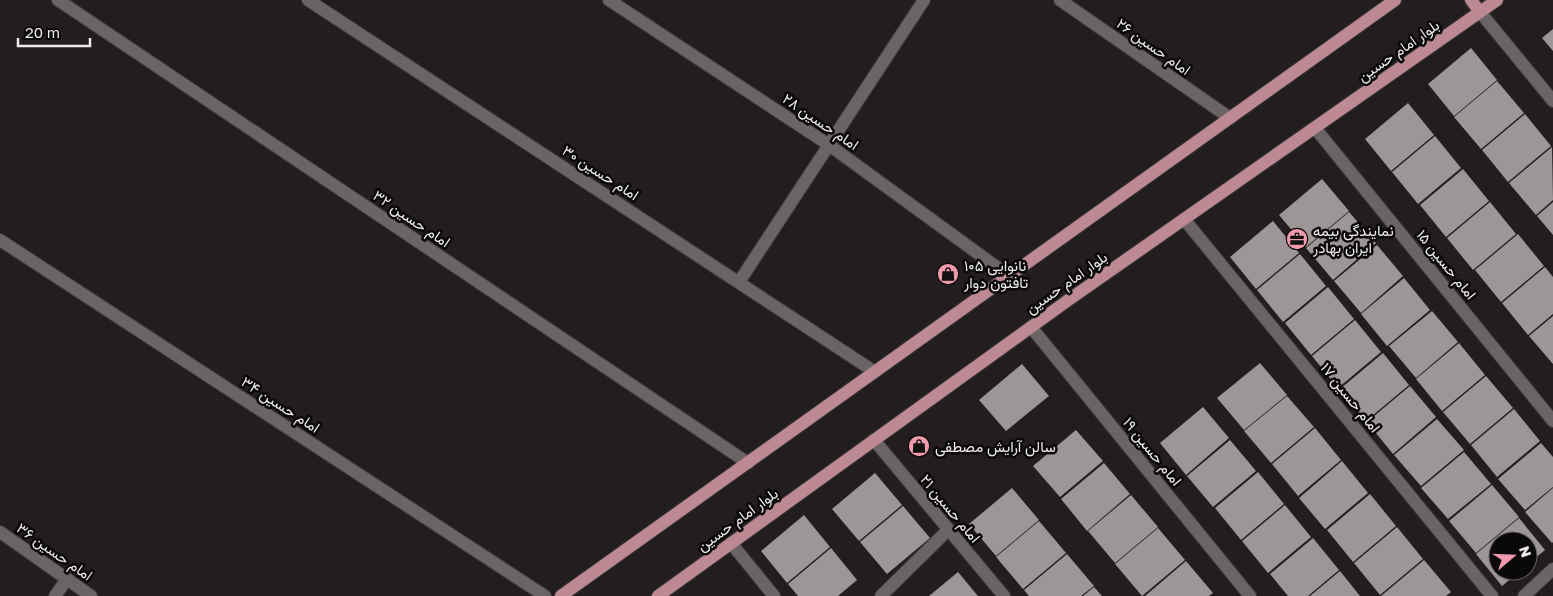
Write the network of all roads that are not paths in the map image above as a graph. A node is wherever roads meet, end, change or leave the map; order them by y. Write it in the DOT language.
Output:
graph roads {
  1 [pos="58,0"];
  2 [pos="308,0"];
  3 [pos="609,0"];
  4 [pos="924,0"];
  5 [pos="1060,0"];
  6 [pos="1395,0"];
  7 [pos="1471,0"];
  8 [pos="1497,0"];
  9 [pos="1480,12"];
  10 [pos="1553,102"];
  11 [pos="1230,118"];
  12 [pos="1315,128"];
  13 [pos="829,145"];
  14 [pos="1184,219"];
  15 [pos="0,240"];
  16 [pos="1009,276"];
  17 [pos="738,282"];
  18 [pos="1031,327"];
  19 [pos="876,372"];
  20 [pos="1553,421"];
  21 [pos="874,440"];
  22 [pos="748,462"];
  23 [pos="948,530"];
  24 [pos="0,532"];
  25 [pos="731,543"];
  26 [pos="1553,569"];
  27 [pos="67,579"];
  28 [pos="55,596"];
  29 [pos="91,596"];
  30 [pos="545,596"];
  31 [pos="561,596"];
  32 [pos="658,596"];
  33 [pos="774,596"];
  34 [pos="881,596"];
  35 [pos="1004,596"];
  36 [pos="1250,596"];
  37 [pos="1492,596"];
  38 [pos="1524,596"];
  1 -- 22 [label="street, امام حسین ۳۲"];
  2 -- 17 [label="street, امام حسین ۳۰"];
  3 -- 13 [label="street, امام حسین ۲۸"];
  4 -- 13 [label="street"];
  5 -- 11 [label="street, امام حسین ۲۶"];
  6 -- 11 [label="main road"];
  7 -- 9 [label="main road"];
  8 -- 9 [label="main road, بلوار امام حسین"];
  9 -- 10 [label="street"];
  9 -- 12 [label="main road, بلوار امام حسین"];
  11 -- 16 [label="main road"];
  12 -- 14 [label="main road, بلوار امام حسین"];
  12 -- 20 [label="street, امام حسین ۱۵"];
  13 -- 16 [label="street, امام حسین ۲۸"];
  13 -- 17 [label="street"];
  14 -- 18 [label="main road, بلوار امام حسین"];
  14 -- 37 [label="street, امام حسین ۱۷"];
  15 -- 30 [label="street, امام حسین ۳۴"];
  16 -- 19 [label="main road"];
  17 -- 19 [label="street, امام حسین ۳۰"];
  18 -- 21 [label="main road, بلوار امام حسین"];
  18 -- 36 [label="street, امام حسین ۱۹"];
  19 -- 22 [label="main road"];
  21 -- 23 [label="street, امام حسین ۲۱"];
  21 -- 25 [label="main road, بلوار امام حسین"];
  22 -- 31 [label="main road"];
  23 -- 34 [label="street"];
  23 -- 35 [label="street, امام حسین ۲۱"];
  24 -- 27 [label="street, امام حسین ۳۶"];
  25 -- 32 [label="main road, بلوار امام حسین"];
  25 -- 33 [label="street"];
  26 -- 38 [label="street"];
  27 -- 28 [label="street"];
  27 -- 29 [label="street, امام حسین ۳۶"];
}
